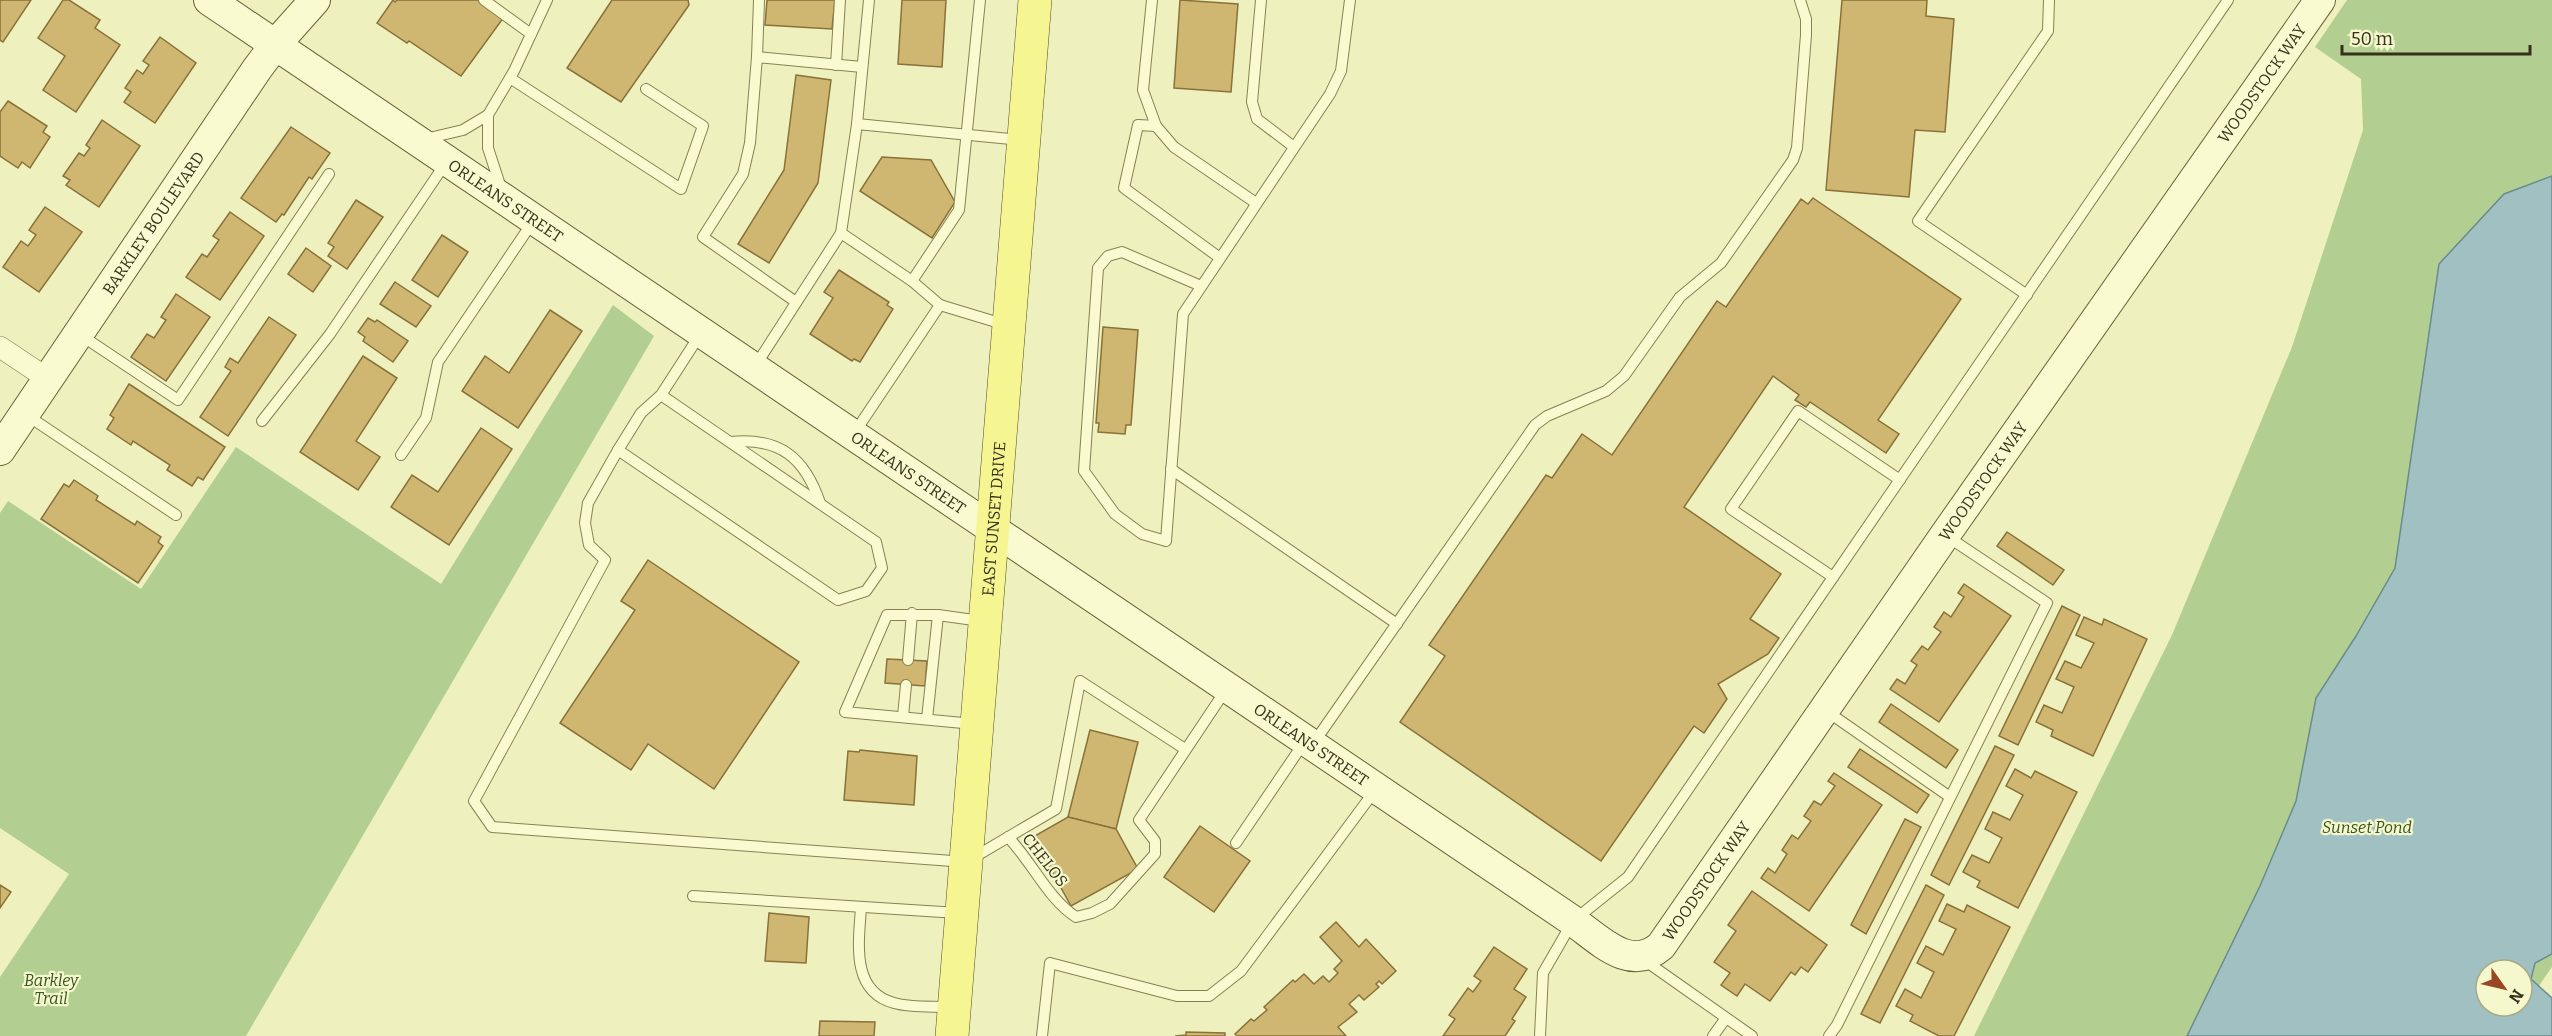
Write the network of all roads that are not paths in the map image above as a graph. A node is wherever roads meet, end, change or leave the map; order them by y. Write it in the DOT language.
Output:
graph roads {
  1 [pos="209,0"];
  2 [pos="315,0"];
  3 [pos="484,0"];
  4 [pos="547,0"];
  5 [pos="759,0"];
  6 [pos="840,0"];
  7 [pos="869,0"];
  8 [pos="980,0"];
  9 [pos="1035,0"];
  10 [pos="1152,0"];
  11 [pos="1262,0"];
  12 [pos="1350,0"];
  13 [pos="1800,0"];
  14 [pos="2049,0"];
  15 [pos="2228,0"];
  16 [pos="2320,0"];
  17 [pos="531,33"];
  18 [pos="275,45"];
  19 [pos="757,57"];
  20 [pos="836,65"];
  21 [pos="862,67"];
  22 [pos="510,78"];
  23 [pos="646,88"];
  24 [pos="488,115"];
  25 [pos="857,124"];
  26 [pos="1156,126"];
  27 [pos="969,135"];
  28 [pos="1024,140"];
  29 [pos="417,141"];
  30 [pos="1294,147"];
  31 [pos="447,161"];
  32 [pos="329,174"];
  33 [pos="504,199"];
  34 [pos="1256,203"];
  35 [pos="534,220"];
  36 [pos="841,234"];
  37 [pos="1220,258"];
  38 [pos="912,281"];
  39 [pos="1201,286"];
  40 [pos="2026,295"];
  41 [pos="796,302"];
  42 [pos="940,305"];
  43 [pos="1009,326"];
  44 [pos="701,333"];
  45 [pos="78,334"];
  46 [pos="0,347"];
  47 [pos="754,368"];
  48 [pos="48,379"];
  49 [pos="661,395"];
  50 [pos="25,414"];
  51 [pos="262,421"];
  52 [pos="853,435"];
  53 [pos="731,442"];
  54 [pos="0,450"];
  55 [pos="618,450"];
  56 [pos="401,455"];
  57 [pos="1171,469"];
  58 [pos="1900,480"];
  59 [pos="820,503"];
  60 [pos="176,515"];
  61 [pos="994,530"];
  62 [pos="1945,535"];
  63 [pos="1833,578"];
  64 [pos="912,613"];
  65 [pos="938,615"];
  66 [pos="984,621"];
  67 [pos="1397,624"];
  68 [pos="908,660"];
  69 [pos="906,685"];
  70 [pos="1227,688"];
  71 [pos="1824,710"];
  72 [pos="903,716"];
  73 [pos="927,719"];
  74 [pos="977,724"];
  75 [pos="1309,743"];
  76 [pos="1185,749"];
  77 [pos="1376,789"];
  78 [pos="1950,797"];
  79 [pos="1008,837"];
  80 [pos="1236,843"];
  81 [pos="966,862"];
  82 [pos="693,896"];
  83 [pos="861,907"];
  84 [pos="962,913"];
  85 [pos="1573,921"];
  86 [pos="1641,957"];
  87 [pos="1726,1018"];
  88 [pos="953,1022"];
  89 [pos="1042,1036"];
  90 [pos="1540,1036"];
  91 [pos="1713,1036"];
  92 [pos="1752,1036"];
  93 [pos="1829,1036"];
  1 -- 18 [label="main road, ORLEANS STREET"];
  2 -- 18 [label="main road, BARKLEY BOULEVARD"];
  3 -- 17 [label="lane"];
  4 -- 17 [label="lane"];
  5 -- 19 [label="lane"];
  6 -- 20 [label="lane"];
  7 -- 21 [label="lane"];
  8 -- 27 [label="lane"];
  9 -- 28 [label="main road, EAST SUNSET DRIVE"];
  10 -- 26 [label="lane"];
  11 -- 30 [label="lane"];
  12 -- 30 [label="lane"];
  13 -- 67 [label="lane"];
  14 -- 40 [label="lane"];
  15 -- 40 [label="lane"];
  16 -- 62 [label="main road, WOODSTOCK WAY"];
  17 -- 22 [label="lane"];
  18 -- 29 [label="main road, ORLEANS STREET"];
  18 -- 45 [label="main road, BARKLEY BOULEVARD"];
  19 -- 20 [label="lane"];
  19 -- 41 [label="lane"];
  20 -- 21 [label="lane"];
  21 -- 25 [label="lane"];
  22 -- 23 [label="lane"];
  22 -- 24 [label="lane"];
  24 -- 29 [label="lane"];
  24 -- 33 [label="lane"];
  25 -- 27 [label="lane"];
  25 -- 36 [label="lane"];
  26 -- 34 [label="lane"];
  26 -- 37 [label="lane"];
  27 -- 28 [label="lane"];
  27 -- 38 [label="lane"];
  28 -- 43 [label="main road, EAST SUNSET DRIVE"];
  29 -- 31 [label="main road, ORLEANS STREET"];
  30 -- 34 [label="lane"];
  31 -- 33 [label="main road, ORLEANS STREET"];
  31 -- 51 [label="lane"];
  32 -- 45 [label="lane"];
  33 -- 35 [label="main road, ORLEANS STREET"];
  34 -- 37 [label="lane"];
  35 -- 44 [label="main road, ORLEANS STREET"];
  35 -- 56 [label="lane"];
  36 -- 38 [label="lane"];
  36 -- 41 [label="lane"];
  37 -- 39 [label="lane"];
  38 -- 42 [label="lane"];
  39 -- 57 [label="lane"];
  39 -- 57 [label="lane"];
  40 -- 58 [label="lane"];
  41 -- 47 [label="lane"];
  42 -- 43 [label="lane"];
  42 -- 52 [label="lane"];
  43 -- 61 [label="main road, EAST SUNSET DRIVE"];
  44 -- 47 [label="main road, ORLEANS STREET"];
  44 -- 49 [label="lane"];
  45 -- 48 [label="main road, BARKLEY BOULEVARD"];
  46 -- 48 [label="street"];
  47 -- 52 [label="main road, ORLEANS STREET"];
  48 -- 50 [label="main road, BARKLEY BOULEVARD"];
  49 -- 53 [label="lane"];
  49 -- 55 [label="lane"];
  50 -- 54 [label="main road, BARKLEY BOULEVARD"];
  50 -- 60 [label="lane"];
  52 -- 61 [label="main road, ORLEANS STREET"];
  53 -- 59 [label="lane"];
  53 -- 59 [label="lane"];
  55 -- 59 [label="lane"];
  55 -- 81 [label="lane"];
  57 -- 67 [label="lane"];
  58 -- 63 [label="lane"];
  58 -- 63 [label="lane"];
  61 -- 66 [label="main road, EAST SUNSET DRIVE"];
  61 -- 70 [label="main road, ORLEANS STREET"];
  62 -- 71 [label="main road, WOODSTOCK WAY"];
  62 -- 78 [label="lane"];
  63 -- 85 [label="lane"];
  64 -- 65 [label="lane"];
  64 -- 68 [label="lane"];
  64 -- 72 [label="lane"];
  65 -- 66 [label="lane"];
  65 -- 73 [label="lane"];
  66 -- 74 [label="main road, EAST SUNSET DRIVE"];
  67 -- 75 [label="lane"];
  69 -- 72 [label="lane"];
  70 -- 75 [label="main road, ORLEANS STREET"];
  70 -- 76 [label="lane"];
  71 -- 78 [label="lane"];
  71 -- 86 [label="main road, WOODSTOCK WAY"];
  72 -- 73 [label="lane"];
  73 -- 74 [label="lane"];
  74 -- 81 [label="main road, EAST SUNSET DRIVE"];
  75 -- 77 [label="main road, ORLEANS STREET"];
  75 -- 80 [label="lane"];
  76 -- 79 [label="lane"];
  76 -- 79 [label="lane, CHELOS"];
  77 -- 85 [label="main road, ORLEANS STREET"];
  77 -- 89 [label="lane"];
  78 -- 93 [label="lane"];
  79 -- 81 [label="lane"];
  81 -- 84 [label="main road, EAST SUNSET DRIVE"];
  82 -- 83 [label="lane"];
  83 -- 84 [label="lane"];
  83 -- 88 [label="lane"];
  84 -- 88 [label="main road, EAST SUNSET DRIVE"];
  85 -- 86 [label="main road, ORLEANS STREET"];
  85 -- 90 [label="lane"];
  86 -- 87 [label="lane"];
  87 -- 91 [label="lane"];
  87 -- 92 [label="lane"];
}
